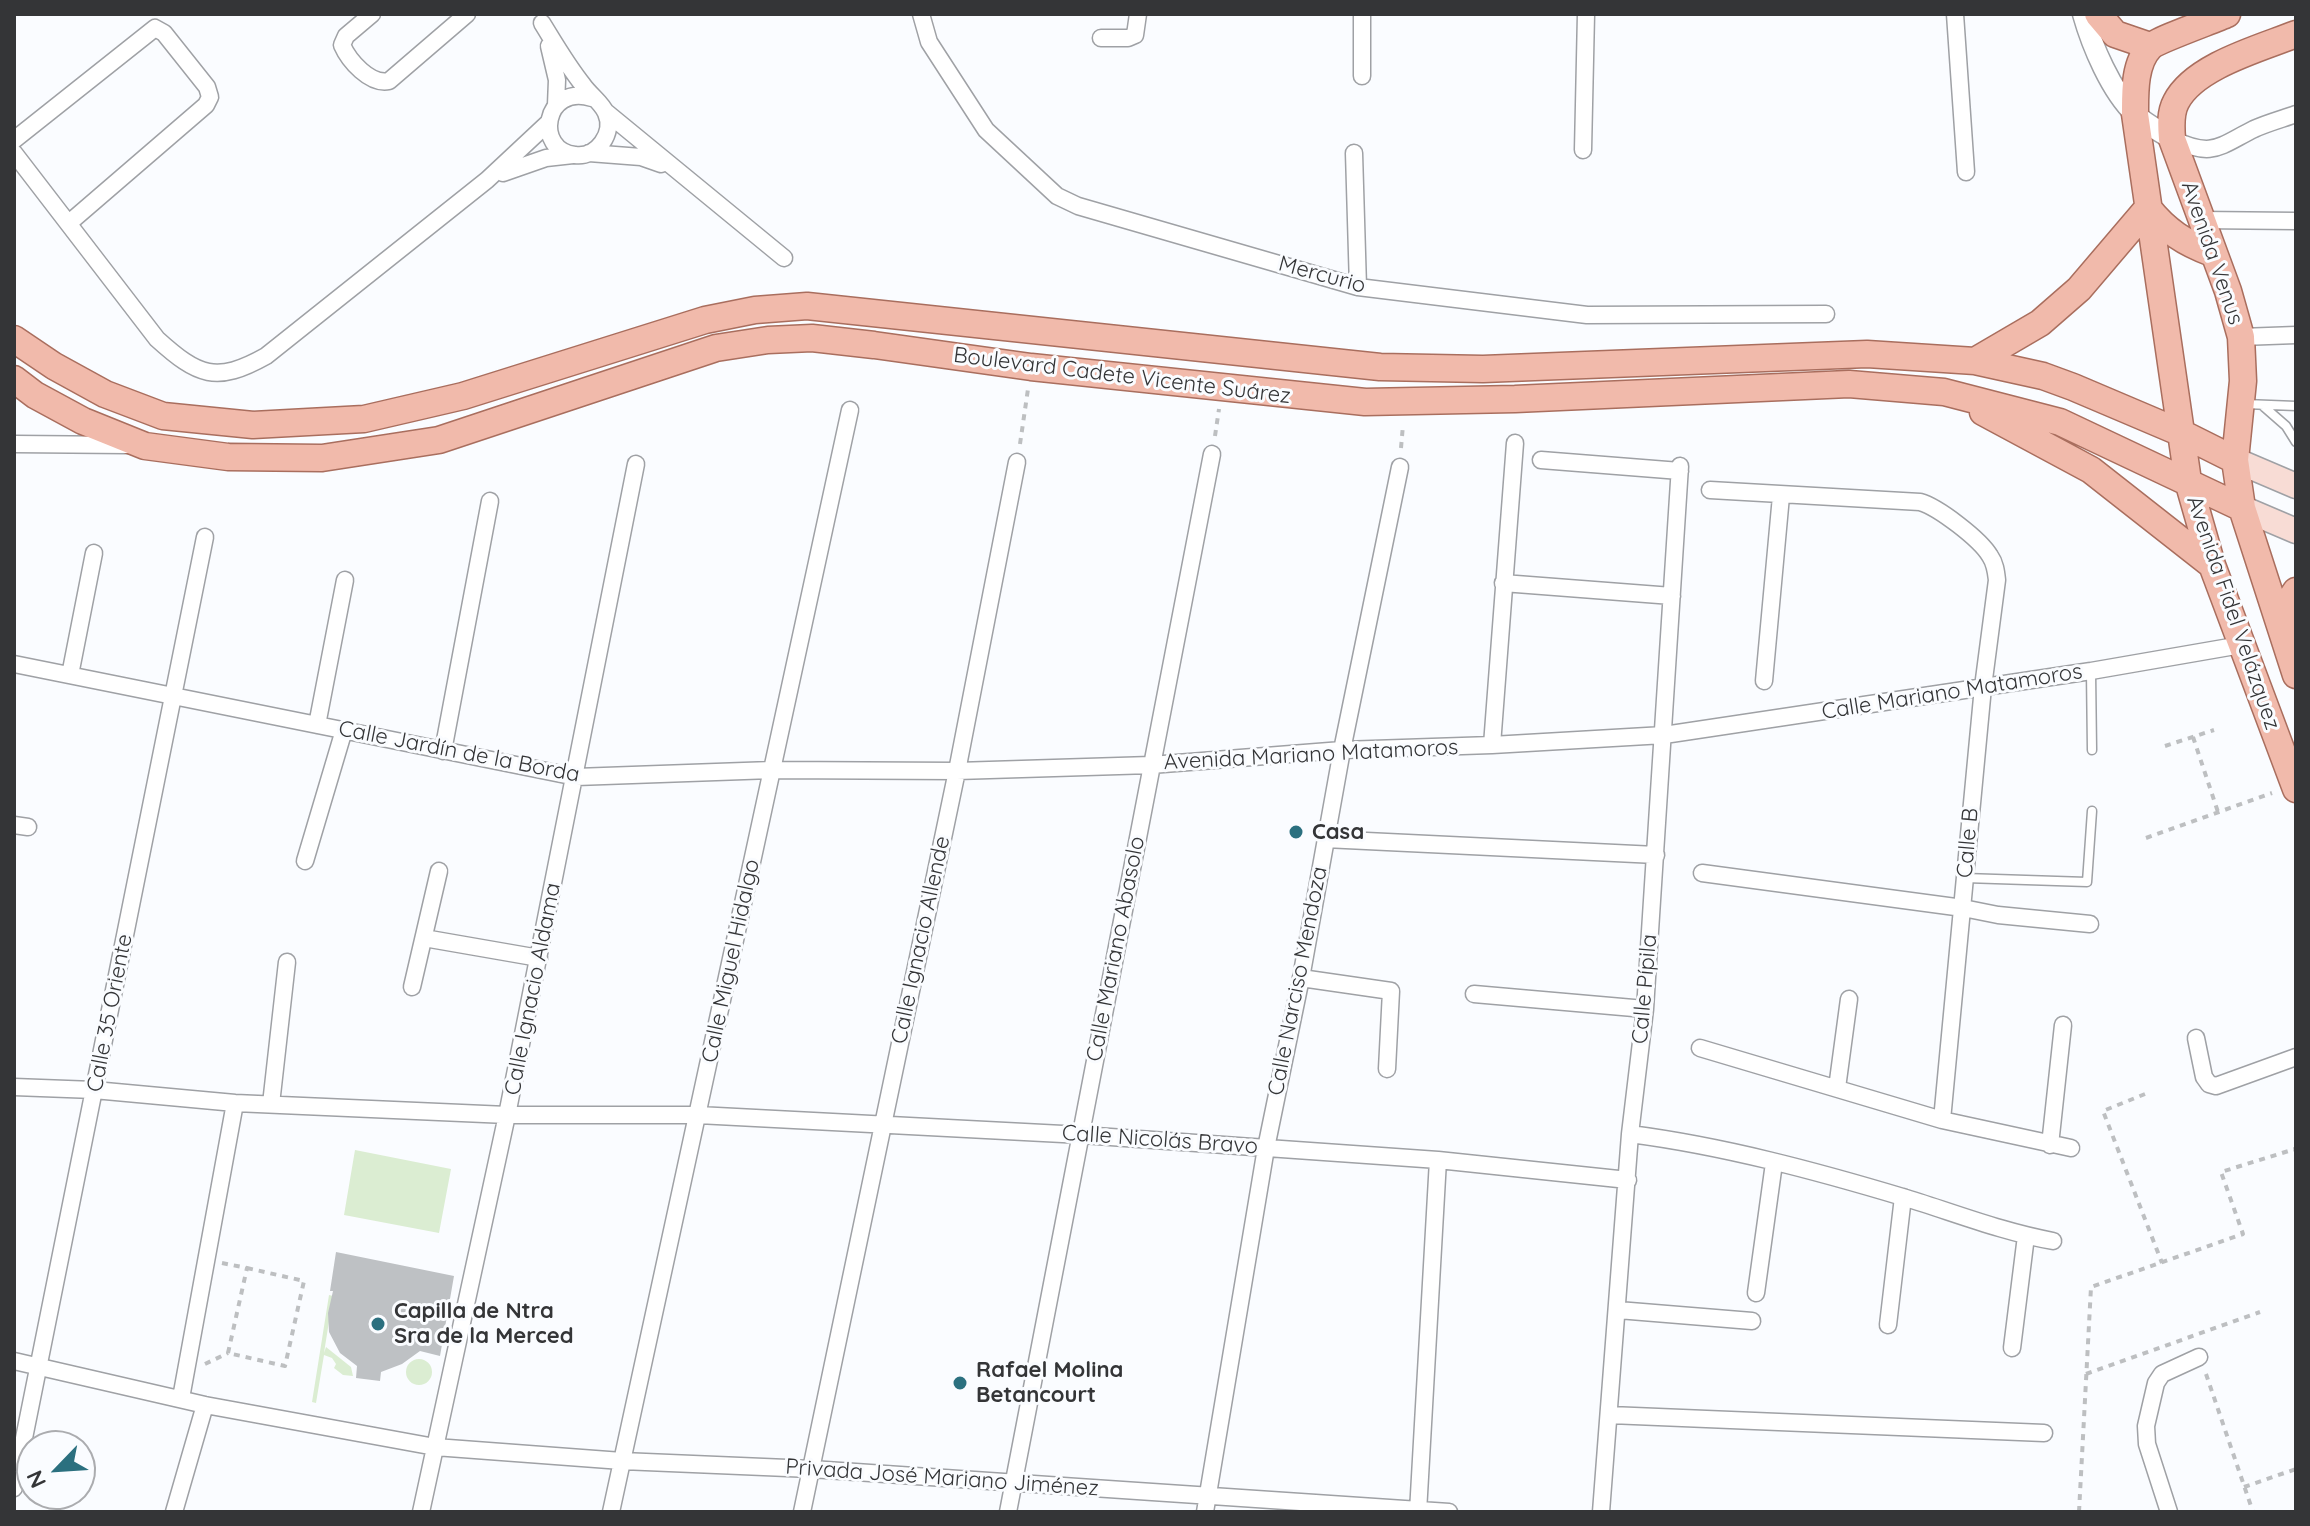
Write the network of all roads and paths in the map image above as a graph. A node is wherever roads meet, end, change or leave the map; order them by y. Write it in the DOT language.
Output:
graph roads {
  1 [pos="372,14"];
  2 [pos="467,14"];
  3 [pos="921,14"];
  4 [pos="1138,14"];
  5 [pos="1362,14"];
  6 [pos="1586,14"];
  7 [pos="1955,14"];
  8 [pos="2083,14"];
  9 [pos="2098,14"];
  10 [pos="2227,14"];
  11 [pos="540,18"];
  12 [pos="2296,34"];
  13 [pos="1101,38"];
  14 [pos="2150,46"];
  15 [pos="1362,76"];
  16 [pos="592,98"];
  17 [pos="556,105"];
  18 [pos="606,112"];
  19 [pos="2135,114"];
  20 [pos="2296,114"];
  21 [pos="548,123"];
  22 [pos="2172,139"];
  23 [pos="14,140"];
  24 [pos="1583,150"];
  25 [pos="14,153"];
  26 [pos="1354,153"];
  27 [pos="581,154"];
  28 [pos="674,169"];
  29 [pos="1966,172"];
  30 [pos="487,180"];
  31 [pos="2148,208"];
  32 [pos="2200,220"];
  33 [pos="2296,221"];
  34 [pos="69,223"];
  35 [pos="2212,253"];
  36 [pos="784,258"];
  37 [pos="1358,287"];
  38 [pos="1826,314"];
  39 [pos="2296,335"];
  40 [pos="2241,337"];
  41 [pos="14,339"];
  42 [pos="1975,361"];
  43 [pos="1031,367"];
  44 [pos="14,379"];
  45 [pos="1221,386"];
  46 [pos="1944,392"];
  47 [pos="1405,403"];
  48 [pos="2251,404"];
  49 [pos="2296,406"];
  50 [pos="850,410"];
  51 [pos="2179,432"];
  52 [pos="2296,442"];
  53 [pos="1515,443"];
  54 [pos="14,444"];
  55 [pos="145,446"];
  56 [pos="1212,454"];
  57 [pos="1541,460"];
  58 [pos="2235,460"];
  59 [pos="1017,462"];
  60 [pos="636,464"];
  61 [pos="1400,467"];
  62 [pos="2188,481"];
  63 [pos="2296,486"];
  64 [pos="1710,490"];
  65 [pos="1781,496"];
  66 [pos="490,501"];
  67 [pos="2242,508"];
  68 [pos="2296,531"];
  69 [pos="205,537"];
  70 [pos="94,553"];
  71 [pos="2212,565"];
  72 [pos="345,580"];
  73 [pos="1503,583"];
  74 [pos="2296,591"];
  75 [pos="1672,596"];
  76 [pos="2241,645"];
  77 [pos="2286,650"];
  78 [pos="14,664"];
  79 [pos="2091,671"];
  80 [pos="70,675"];
  81 [pos="2296,675"];
  82 [pos="1764,681"];
  83 [pos="1983,687"];
  84 [pos="173,696"];
  85 [pos="317,725"];
  86 [pos="344,730"];
  87 [pos="2214,730"];
  88 [pos="1664,735"];
  89 [pos="2193,737"];
  90 [pos="1492,745"];
  91 [pos="2165,746"];
  92 [pos="1342,750"];
  93 [pos="2092,750"];
  94 [pos="443,751"];
  95 [pos="1151,765"];
  96 [pos="772,770"];
  97 [pos="957,771"];
  98 [pos="576,777"];
  99 [pos="2295,787"];
  100 [pos="2092,811"];
  101 [pos="2218,812"];
  102 [pos="2146,838"];
  103 [pos="1325,839"];
  104 [pos="1656,855"];
  105 [pos="305,861"];
  106 [pos="439,871"];
  107 [pos="1702,873"];
  108 [pos="1965,878"];
  109 [pos="1963,908"];
  110 [pos="2090,924"];
  111 [pos="424,938"];
  112 [pos="539,958"];
  113 [pos="287,962"];
  114 [pos="1301,978"];
  115 [pos="412,987"];
  116 [pos="1474,994"];
  117 [pos="1849,999"];
  118 [pos="1645,1009"];
  119 [pos="2063,1025"];
  120 [pos="2196,1038"];
  121 [pos="1700,1048"];
  122 [pos="2296,1057"];
  123 [pos="1387,1069"];
  124 [pos="14,1087"];
  125 [pos="1837,1088"];
  126 [pos="94,1090"];
  127 [pos="2145,1094"];
  128 [pos="235,1103"];
  129 [pos="271,1104"];
  130 [pos="507,1115"];
  131 [pos="698,1115"];
  132 [pos="1942,1120"];
  133 [pos="882,1124"];
  134 [pos="1630,1134"];
  135 [pos="1082,1135"];
  136 [pos="2050,1145"];
  137 [pos="1266,1148"];
  138 [pos="2071,1148"];
  139 [pos="2296,1152"];
  140 [pos="1438,1160"];
  141 [pos="1774,1163"];
  142 [pos="1628,1180"];
  143 [pos="1903,1197"];
  144 [pos="2026,1236"];
  145 [pos="2053,1241"];
  146 [pos="206,1259"];
  147 [pos="2162,1263"];
  148 [pos="247,1268"];
  149 [pos="1756,1293"];
  150 [pos="1618,1310"];
  151 [pos="2260,1312"];
  152 [pos="1752,1321"];
  153 [pos="1888,1325"];
  154 [pos="2012,1348"];
  155 [pos="2199,1357"];
  156 [pos="14,1361"];
  157 [pos="38,1366"];
  158 [pos="2086,1374"];
  159 [pos="181,1398"];
  160 [pos="205,1405"];
  161 [pos="1610,1415"];
  162 [pos="2044,1433"];
  163 [pos="435,1447"];
  164 [pos="622,1461"];
  165 [pos="811,1469"];
  166 [pos="2296,1469"];
  167 [pos="1015,1483"];
  168 [pos="2244,1487"];
  169 [pos="14,1488"];
  170 [pos="1206,1504"];
  171 [pos="1418,1511"];
  172 [pos="174,1512"];
  173 [pos="421,1512"];
  174 [pos="611,1512"];
  175 [pos="802,1512"];
  176 [pos="1008,1512"];
  177 [pos="1449,1512"];
  178 [pos="1601,1512"];
  179 [pos="2079,1512"];
  180 [pos="2169,1512"];
  181 [pos="2253,1512"];
  1 -- 2 [label="street"];
  3 -- 37 [label="street, Mercurio"];
  4 -- 13 [label="street"];
  5 -- 15 [label="street"];
  6 -- 24 [label="street"];
  7 -- 29 [label="street"];
  8 -- 19 [label="street, Avenida Venus"];
  9 -- 14 [label="main road"];
  10 -- 14 [label="main road"];
  11 -- 16 [label="street"];
  11 -- 17 [label="street"];
  12 -- 22 [label="main road"];
  14 -- 19 [label="main road"];
  16 -- 17 [label="street"];
  16 -- 18 [label="street"];
  17 -- 21 [label="street"];
  18 -- 27 [label="street"];
  18 -- 28 [label="street"];
  19 -- 22 [label="street, Avenida Venus"];
  19 -- 31 [label="main road, Avenida Venus"];
  20 -- 22 [label="street"];
  21 -- 27 [label="street"];
  21 -- 30 [label="street"];
  22 -- 32 [label="main road, Avenida Venus"];
  23 -- 34 [label="street"];
  25 -- 34 [label="street"];
  26 -- 37 [label="street"];
  27 -- 28 [label="street"];
  27 -- 30 [label="street"];
  28 -- 36 [label="street"];
  30 -- 34 [label="street"];
  31 -- 35 [label="main road"];
  31 -- 42 [label="main road"];
  31 -- 51 [label="main road, Avenida Venus"];
  32 -- 33 [label="street"];
  32 -- 35 [label="main road, Avenida Venus"];
  35 -- 40 [label="main road, Avenida Venus"];
  37 -- 38 [label="street, Mercurio"];
  39 -- 40 [label="street"];
  40 -- 48 [label="main road, Avenida Venus"];
  41 -- 42 [label="main road, Boulevard Cadete Vicente Suárez"];
  42 -- 51 [label="main road, Boulevard Cadete Vicente Suárez"];
  43 -- 45 [label="main road, Boulevard Cadete Vicente Suárez"];
  43 -- 55 [label="main road, Boulevard Cadete Vicente Suárez"];
  43 -- 59 [label="path"];
  44 -- 55 [label="main road, Boulevard Cadete Vicente Suárez"];
  45 -- 47 [label="main road, Boulevard Cadete Vicente Suárez"];
  45 -- 56 [label="path"];
  46 -- 47 [label="main road, Boulevard Cadete Vicente Suárez"];
  46 -- 62 [label="main road, Boulevard Cadete Vicente Suárez"];
  46 -- 71 [label="main road"];
  47 -- 61 [label="path"];
  48 -- 49 [label="lane"];
  48 -- 52 [label="lane"];
  48 -- 58 [label="main road, Avenida Venus"];
  50 -- 96 [label="street, Calle Miguel Hidalgo"];
  51 -- 58 [label="main road, Boulevard Cadete Vicente Suárez"];
  51 -- 62 [label="main road, Avenida Venus"];
  53 -- 73 [label="street"];
  54 -- 55 [label="street"];
  56 -- 95 [label="street, Calle Mariano Abasolo"];
  57 -- 75 [label="street, Calle Pípila"];
  58 -- 63 [label="main road"];
  58 -- 67 [label="main road, Avenida Venus"];
  59 -- 97 [label="street, Calle Ignacio Allende"];
  60 -- 98 [label="street, Calle Ignacio Aldama"];
  61 -- 92 [label="street, Calle Narciso Mendoza"];
  62 -- 67 [label="main road, Boulevard Cadete Vicente Suárez"];
  62 -- 71 [label="main road, Avenida Fidel Velázquez"];
  64 -- 65 [label="street"];
  65 -- 82 [label="street"];
  65 -- 83 [label="street, Calle B"];
  66 -- 94 [label="street"];
  67 -- 68 [label="main road"];
  67 -- 77 [label="main road, Avenida Fidel Velázquez"];
  69 -- 84 [label="street, Calle 35 Oriente"];
  70 -- 80 [label="street"];
  71 -- 76 [label="main road, Avenida Fidel Velázquez"];
  72 -- 85 [label="street"];
  73 -- 75 [label="street"];
  73 -- 90 [label="street"];
  74 -- 77 [label="main road"];
  75 -- 88 [label="street, Calle Pípila"];
  76 -- 77 [label="main road"];
  76 -- 79 [label="street, Calle Mariano Matamoros"];
  76 -- 99 [label="main road, Avenida Fidel Velázquez"];
  77 -- 81 [label="main road, Avenida Fidel Velázquez"];
  78 -- 80 [label="street, Calle Jardín de la Borda"];
  79 -- 83 [label="street, Calle Mariano Matamoros"];
  79 -- 93 [label="lane"];
  80 -- 84 [label="street, Calle Jardín de la Borda"];
  83 -- 88 [label="street, Calle Mariano Matamoros"];
  83 -- 108 [label="street, Calle B"];
  84 -- 85 [label="street, Calle Jardín de la Borda"];
  84 -- 126 [label="street, Calle 35 Oriente"];
  85 -- 86 [label="street, Calle Jardín de la Borda"];
  86 -- 94 [label="street, Calle Jardín de la Borda"];
  86 -- 105 [label="street"];
  87 -- 89 [label="path"];
  88 -- 90 [label="street, Avenida Mariano Matamoros"];
  88 -- 104 [label="street, Calle Pípila"];
  89 -- 91 [label="path"];
  89 -- 101 [label="path"];
  90 -- 92 [label="street, Avenida Mariano Matamoros"];
  92 -- 95 [label="street, Avenida Mariano Matamoros"];
  92 -- 103 [label="street, Calle Narciso Mendoza"];
  94 -- 98 [label="street, Calle Jardín de la Borda"];
  95 -- 97 [label="street, Avenida Mariano Matamoros"];
  95 -- 135 [label="street, Calle Mariano Abasolo"];
  96 -- 97 [label="street, Calle Jardín de la Borda"];
  96 -- 98 [label="street, Calle Jardín de la Borda"];
  96 -- 131 [label="street, Calle Miguel Hidalgo"];
  97 -- 133 [label="street, Calle Ignacio Allende"];
  98 -- 112 [label="street, Calle Ignacio Aldama"];
  99 -- 101 [label="path"];
  100 -- 108 [label="lane"];
  101 -- 102 [label="path"];
  103 -- 104 [label="street"];
  103 -- 114 [label="street, Calle Narciso Mendoza"];
  104 -- 118 [label="street, Calle Pípila"];
  106 -- 111 [label="street"];
  107 -- 109 [label="street"];
  108 -- 109 [label="street, Calle B"];
  109 -- 110 [label="street"];
  109 -- 132 [label="street, Calle B"];
  111 -- 112 [label="street"];
  111 -- 115 [label="street"];
  112 -- 130 [label="street, Calle Ignacio Aldama"];
  113 -- 129 [label="street"];
  114 -- 123 [label="street"];
  114 -- 137 [label="street, Calle Narciso Mendoza"];
  116 -- 118 [label="street"];
  117 -- 125 [label="street"];
  118 -- 134 [label="street, Calle Pípila"];
  119 -- 136 [label="street"];
  120 -- 122 [label="street"];
  121 -- 125 [label="street"];
  124 -- 126 [label="street, Calle Nicolás Bravo"];
  125 -- 132 [label="street"];
  126 -- 128 [label="street, Calle Nicolás Bravo"];
  126 -- 157 [label="street, Calle 35 Oriente"];
  127 -- 147 [label="path"];
  128 -- 129 [label="street, Calle Nicolás Bravo"];
  128 -- 146 [label="street"];
  129 -- 130 [label="street, Calle Nicolás Bravo"];
  130 -- 131 [label="street, Calle Nicolás Bravo"];
  130 -- 163 [label="street, Calle Ignacio Aldama"];
  131 -- 133 [label="street, Calle Nicolás Bravo"];
  131 -- 164 [label="street, Calle Miguel Hidalgo"];
  132 -- 136 [label="street"];
  133 -- 135 [label="street, Calle Nicolás Bravo"];
  133 -- 165 [label="street, Calle Ignacio Allende"];
  134 -- 141 [label="street"];
  134 -- 142 [label="street, Calle Pípila"];
  135 -- 137 [label="street, Calle Nicolás Bravo"];
  135 -- 167 [label="street, Calle Mariano Abasolo"];
  136 -- 138 [label="street"];
  137 -- 140 [label="street, Calle Nicolás Bravo"];
  137 -- 170 [label="street, Calle Narciso Mendoza"];
  139 -- 147 [label="path"];
  140 -- 142 [label="street, Calle Nicolás Bravo"];
  140 -- 171 [label="street"];
  141 -- 143 [label="street"];
  141 -- 149 [label="street"];
  142 -- 150 [label="street, Calle Pípila"];
  143 -- 144 [label="street"];
  143 -- 153 [label="street"];
  144 -- 145 [label="street"];
  144 -- 154 [label="street"];
  146 -- 148 [label="path"];
  146 -- 159 [label="street"];
  147 -- 158 [label="path"];
  148 -- 148 [label="path"];
  150 -- 152 [label="street"];
  150 -- 161 [label="street, Calle Pípila"];
  151 -- 158 [label="path"];
  155 -- 168 [label="path"];
  155 -- 180 [label="street"];
  156 -- 157 [label="street, Privada José Mariano Jiménez"];
  157 -- 159 [label="street, Privada José Mariano Jiménez"];
  157 -- 169 [label="street, Calle 35 Oriente"];
  158 -- 179 [label="path"];
  159 -- 160 [label="street, Privada José Mariano Jiménez"];
  160 -- 163 [label="street, Privada José Mariano Jiménez"];
  160 -- 172 [label="street"];
  161 -- 162 [label="street"];
  161 -- 178 [label="street, Calle Pípila"];
  163 -- 164 [label="street, Privada José Mariano Jiménez"];
  163 -- 173 [label="street, Calle Ignacio Aldama"];
  164 -- 165 [label="street, Privada José Mariano Jiménez"];
  164 -- 174 [label="street, Calle Miguel Hidalgo"];
  165 -- 167 [label="street, Privada José Mariano Jiménez"];
  165 -- 175 [label="street, Calle Ignacio Allende"];
  166 -- 168 [label="path"];
  167 -- 170 [label="street, Privada José Mariano Jiménez"];
  167 -- 176 [label="street, Calle Mariano Abasolo"];
  168 -- 181 [label="path"];
  170 -- 171 [label="street, Privada José Mariano Jiménez"];
  171 -- 177 [label="street, Privada José Mariano Jiménez"];
}
